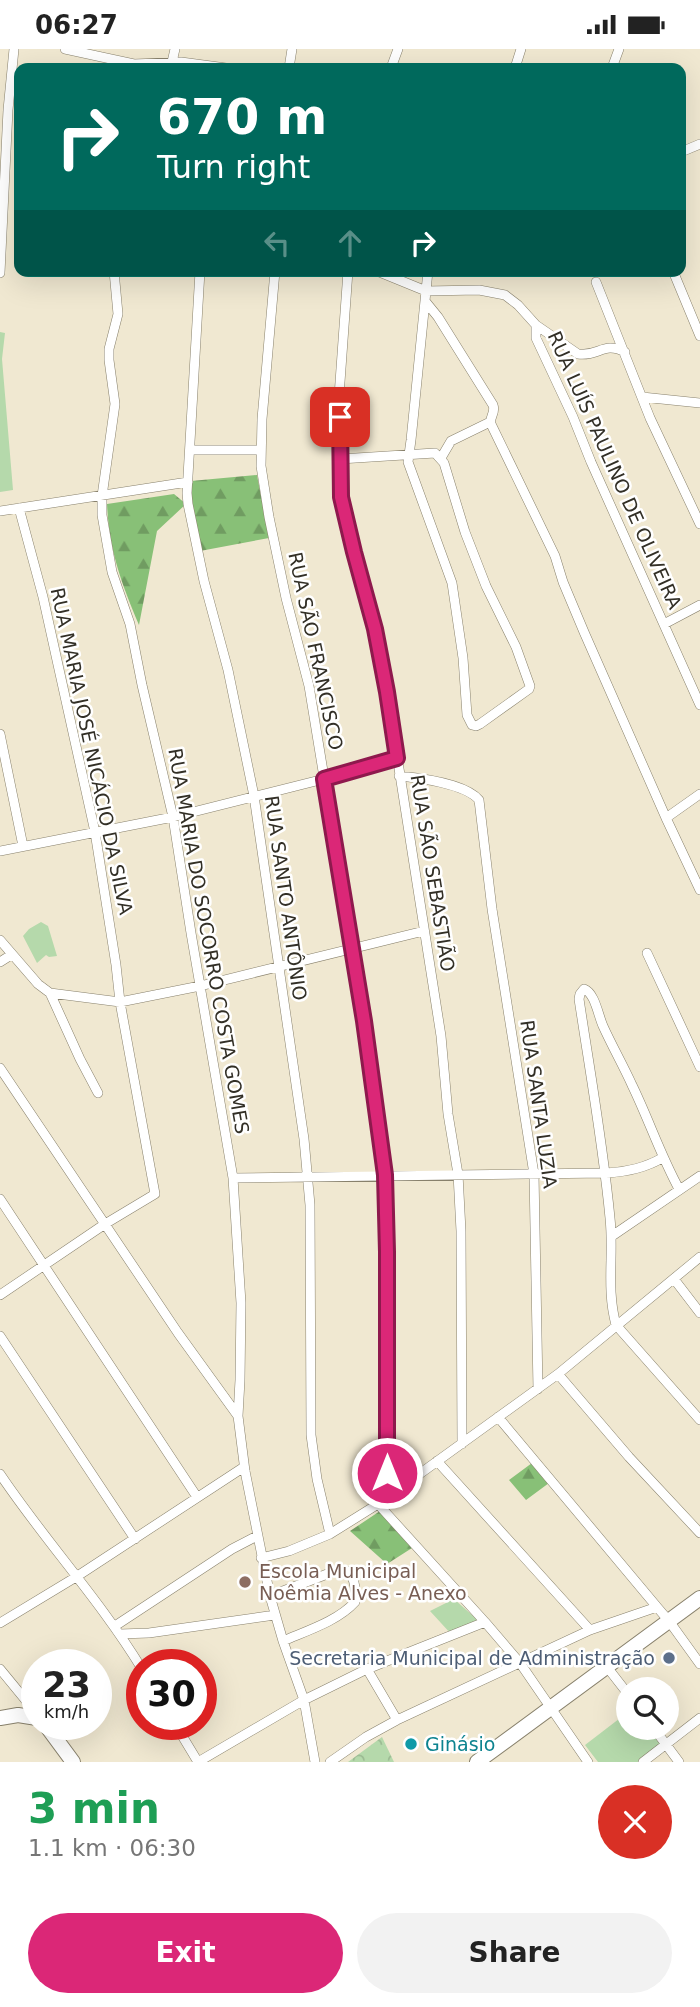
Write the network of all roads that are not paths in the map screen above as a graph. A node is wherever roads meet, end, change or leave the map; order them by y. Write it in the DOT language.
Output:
graph roads {
  1 [pos="14,49"];
  2 [pos="65,49"];
  3 [pos="175,49"];
  4 [pos="172,62"];
  5 [pos="121,63"];
  6 [pos="162,63"];
  7 [pos="179,63"];
  8 [pos="4,113"];
  9 [pos="0,273"];
  10 [pos="115,277"];
  11 [pos="200,277"];
  12 [pos="274,277"];
  13 [pos="348,277"];
  14 [pos="389,277"];
  15 [pos="428,277"];
  16 [pos="675,277"];
  17 [pos="596,282"];
  18 [pos="426,296"];
  19 [pos="536,325"];
  20 [pos="700,336"];
  21 [pos="625,352"];
  22 [pos="642,397"];
  23 [pos="700,403"];
  24 [pos="490,422"];
  25 [pos="190,450"];
  26 [pos="261,450"];
  27 [pos="408,455"];
  28 [pos="441,458"];
  29 [pos="341,459"];
  30 [pos="188,482"];
  31 [pos="102,496"];
  32 [pos="19,508"];
  33 [pos="0,511"];
  34 [pos="700,524"];
  35 [pos="700,605"];
  36 [pos="664,624"];
  37 [pos="700,705"];
  38 [pos="0,734"];
  39 [pos="397,758"];
  40 [pos="399,776"];
  41 [pos="324,779"];
  42 [pos="700,794"];
  43 [pos="254,796"];
  44 [pos="173,817"];
  45 [pos="666,818"];
  46 [pos="95,832"];
  47 [pos="23,846"];
  48 [pos="0,851"];
  49 [pos="700,890"];
  50 [pos="424,931"];
  51 [pos="0,940"];
  52 [pos="352,948"];
  53 [pos="647,953"];
  54 [pos="11,955"];
  55 [pos="0,962"];
  56 [pos="278,968"];
  57 [pos="200,986"];
  58 [pos="50,993"];
  59 [pos="120,1002"];
  60 [pos="700,1067"];
  61 [pos="0,1068"];
  62 [pos="98,1093"];
  63 [pos="662,1158"];
  64 [pos="606,1173"];
  65 [pos="458,1174"];
  66 [pos="534,1174"];
  67 [pos="385,1175"];
  68 [pos="309,1176"];
  69 [pos="700,1176"];
  70 [pos="233,1178"];
  71 [pos="679,1189"];
  72 [pos="0,1199"];
  73 [pos="105,1224"];
  74 [pos="612,1236"];
  75 [pos="700,1257"];
  76 [pos="44,1265"];
  77 [pos="674,1279"];
  78 [pos="0,1295"];
  79 [pos="700,1313"];
  80 [pos="616,1325"];
  81 [pos="0,1336"];
  82 [pos="558,1374"];
  83 [pos="538,1389"];
  84 [pos="238,1416"];
  85 [pos="498,1417"];
  86 [pos="700,1420"];
  87 [pos="462,1444"];
  88 [pos="437,1461"];
  89 [pos="244,1467"];
  90 [pos="0,1474"];
  91 [pos="197,1497"];
  92 [pos="387,1497"];
  93 [pos="377,1504"];
  94 [pos="700,1532"];
  95 [pos="330,1534"];
  96 [pos="257,1536"];
  97 [pos="135,1539"];
  98 [pos="261,1558"];
  99 [pos="76,1577"];
  100 [pos="270,1596"];
  101 [pos="700,1598"];
  102 [pos="657,1607"];
  103 [pos="0,1610"];
  104 [pos="275,1615"];
  105 [pos="3,1621"];
  106 [pos="669,1621"];
  107 [pos="485,1622"];
  108 [pos="118,1630"];
  109 [pos="590,1630"];
  110 [pos="283,1641"];
  111 [pos="130,1649"];
  112 [pos="524,1661"];
  113 [pos="700,1664"];
  114 [pos="607,1667"];
  115 [pos="0,1669"];
  116 [pos="367,1669"];
  117 [pos="616,1679"];
  118 [pos="21,1696"];
  119 [pos="304,1700"];
  120 [pos="550,1710"];
  121 [pos="21,1715"];
  122 [pos="0,1718"];
  123 [pos="700,1718"];
  124 [pos="397,1720"];
  125 [pos="57,1740"];
  126 [pos="185,1740"];
  127 [pos="663,1740"];
  128 [pos="666,1744"];
  129 [pos="73,1762"];
  130 [pos="198,1762"];
  131 [pos="315,1762"];
  132 [pos="330,1762"];
  133 [pos="477,1762"];
  134 [pos="588,1762"];
  135 [pos="643,1762"];
  136 [pos="679,1762"];
  1 -- 8 [label="street"];
  2 -- 5 [label="street"];
  3 -- 4 [label="street"];
  4 -- 6 [label="street"];
  4 -- 7 [label="street"];
  8 -- 9 [label="street"];
  10 -- 31 [label="street, RUA MARIA DO SOCORRO COSTA GOMES"];
  11 -- 25 [label="street, RUA SANTO ANTÔNIO"];
  12 -- 26 [label="street, RUA SÃO FRANCISCO"];
  13 -- 29 [label="street, RUA SÃO SEBASTIÃO"];
  14 -- 18 [label="street"];
  15 -- 18 [label="street"];
  16 -- 20 [label="street"];
  17 -- 21 [label="street"];
  18 -- 19 [label="street"];
  18 -- 24 [label="street"];
  18 -- 27 [label="street"];
  19 -- 21 [label="street"];
  19 -- 36 [label="street, RUA LUÍS PAULINO DE OLIVEIRA"];
  21 -- 22 [label="street"];
  22 -- 23 [label="street"];
  22 -- 34 [label="street"];
  24 -- 28 [label="street"];
  24 -- 45 [label="street"];
  25 -- 26 [label="street"];
  25 -- 30 [label="street, RUA SANTO ANTÔNIO"];
  26 -- 41 [label="street, RUA SÃO FRANCISCO"];
  27 -- 28 [label="street"];
  27 -- 28 [label="street"];
  27 -- 29 [label="street"];
  29 -- 39 [label="street, RUA SÃO SEBASTIÃO"];
  30 -- 31 [label="street"];
  30 -- 43 [label="street, RUA SANTO ANTÔNIO"];
  31 -- 32 [label="street"];
  31 -- 44 [label="street, RUA MARIA DO SOCORRO COSTA GOMES"];
  32 -- 33 [label="street"];
  32 -- 46 [label="street, RUA MARIA JOSÉ NICÁCIO DA SILVA"];
  35 -- 36 [label="street"];
  36 -- 37 [label="street, RUA LUÍS PAULINO DE OLIVEIRA"];
  38 -- 47 [label="street"];
  39 -- 40 [label="street, RUA SÃO SEBASTIÃO"];
  39 -- 41 [label="street"];
  40 -- 50 [label="street, RUA SÃO SEBASTIÃO"];
  40 -- 66 [label="street, RUA SANTA LUZIA"];
  41 -- 43 [label="street"];
  41 -- 52 [label="street, RUA SÃO FRANCISCO"];
  42 -- 45 [label="street"];
  43 -- 44 [label="street"];
  43 -- 56 [label="street, RUA SANTO ANTÔNIO"];
  44 -- 46 [label="street"];
  44 -- 57 [label="street, RUA MARIA DO SOCORRO COSTA GOMES"];
  45 -- 49 [label="street"];
  46 -- 47 [label="street"];
  46 -- 59 [label="street, RUA MARIA JOSÉ NICÁCIO DA SILVA"];
  47 -- 48 [label="street"];
  50 -- 52 [label="street"];
  50 -- 65 [label="street, RUA SÃO SEBASTIÃO"];
  51 -- 54 [label="street"];
  52 -- 56 [label="street"];
  52 -- 67 [label="street, RUA SÃO FRANCISCO"];
  53 -- 60 [label="street"];
  54 -- 55 [label="street"];
  54 -- 58 [label="street"];
  56 -- 57 [label="street"];
  56 -- 68 [label="street, RUA SANTO ANTÔNIO"];
  57 -- 59 [label="street"];
  57 -- 70 [label="street, RUA MARIA DO SOCORRO COSTA GOMES"];
  58 -- 59 [label="street"];
  58 -- 62 [label="street"];
  59 -- 73 [label="street, RUA MARIA JOSÉ NICÁCIO DA SILVA"];
  61 -- 73 [label="street"];
  63 -- 64 [label="street"];
  63 -- 64 [label="street"];
  63 -- 71 [label="street"];
  64 -- 66 [label="street"];
  64 -- 74 [label="street"];
  65 -- 66 [label="street"];
  65 -- 67 [label="street"];
  65 -- 87 [label="street, RUA SÃO SEBASTIÃO"];
  66 -- 83 [label="street, RUA SANTA LUZIA"];
  67 -- 68 [label="street"];
  67 -- 92 [label="street, RUA SÃO FRANCISCO"];
  68 -- 70 [label="street"];
  68 -- 95 [label="street, RUA SANTO ANTÔNIO"];
  69 -- 71 [label="street"];
  70 -- 84 [label="street, RUA MARIA DO SOCORRO COSTA GOMES"];
  71 -- 74 [label="street"];
  72 -- 76 [label="street"];
  73 -- 76 [label="street"];
  73 -- 84 [label="street"];
  74 -- 80 [label="street"];
  75 -- 77 [label="street"];
  76 -- 78 [label="street"];
  76 -- 91 [label="street"];
  77 -- 79 [label="street"];
  77 -- 80 [label="street"];
  80 -- 82 [label="street"];
  80 -- 86 [label="street"];
  81 -- 97 [label="street"];
  82 -- 83 [label="street"];
  82 -- 94 [label="street"];
  83 -- 85 [label="street"];
  84 -- 89 [label="street, RUA MARIA DO SOCORRO COSTA GOMES"];
  85 -- 87 [label="street"];
  85 -- 102 [label="street"];
  87 -- 88 [label="street"];
  88 -- 92 [label="street"];
  88 -- 109 [label="street"];
  89 -- 91 [label="street"];
  89 -- 96 [label="street, RUA MARIA DO SOCORRO COSTA GOMES"];
  90 -- 99 [label="street"];
  91 -- 97 [label="street"];
  92 -- 93 [label="street"];
  93 -- 95 [label="street"];
  93 -- 107 [label="street"];
  95 -- 98 [label="street"];
  96 -- 98 [label="street, RUA MARIA DO SOCORRO COSTA GOMES"];
  96 -- 108 [label="street"];
  97 -- 99 [label="street"];
  98 -- 100 [label="street, RUA MARIA DO SOCORRO COSTA GOMES"];
  99 -- 105 [label="street"];
  99 -- 108 [label="street"];
  100 -- 104 [label="street, RUA MARIA DO SOCORRO COSTA GOMES"];
  100 -- 110 [label="street"];
  101 -- 106 [label="main road"];
  102 -- 106 [label="street"];
  102 -- 109 [label="street"];
  103 -- 105 [label="street"];
  104 -- 108 [label="street"];
  104 -- 110 [label="street, RUA MARIA DO SOCORRO COSTA GOMES"];
  106 -- 113 [label="street"];
  106 -- 114 [label="main road"];
  107 -- 112 [label="street"];
  107 -- 116 [label="street"];
  108 -- 111 [label="street"];
  109 -- 112 [label="street"];
  110 -- 119 [label="street, RUA MARIA DO SOCORRO COSTA GOMES"];
  112 -- 120 [label="street"];
  112 -- 124 [label="street"];
  114 -- 117 [label="street"];
  114 -- 120 [label="main road"];
  115 -- 118 [label="street"];
  116 -- 119 [label="street"];
  116 -- 124 [label="street"];
  119 -- 130 [label="street"];
  119 -- 131 [label="street, RUA MARIA DO SOCORRO COSTA GOMES"];
  120 -- 133 [label="main road"];
  120 -- 134 [label="street"];
  121 -- 122 [label="main road"];
  123 -- 128 [label="street"];
  124 -- 132 [label="street"];
  125 -- 129 [label="main road"];
  126 -- 130 [label="street"];
  127 -- 128 [label="street"];
  128 -- 135 [label="street"];
  128 -- 136 [label="street"];
}
